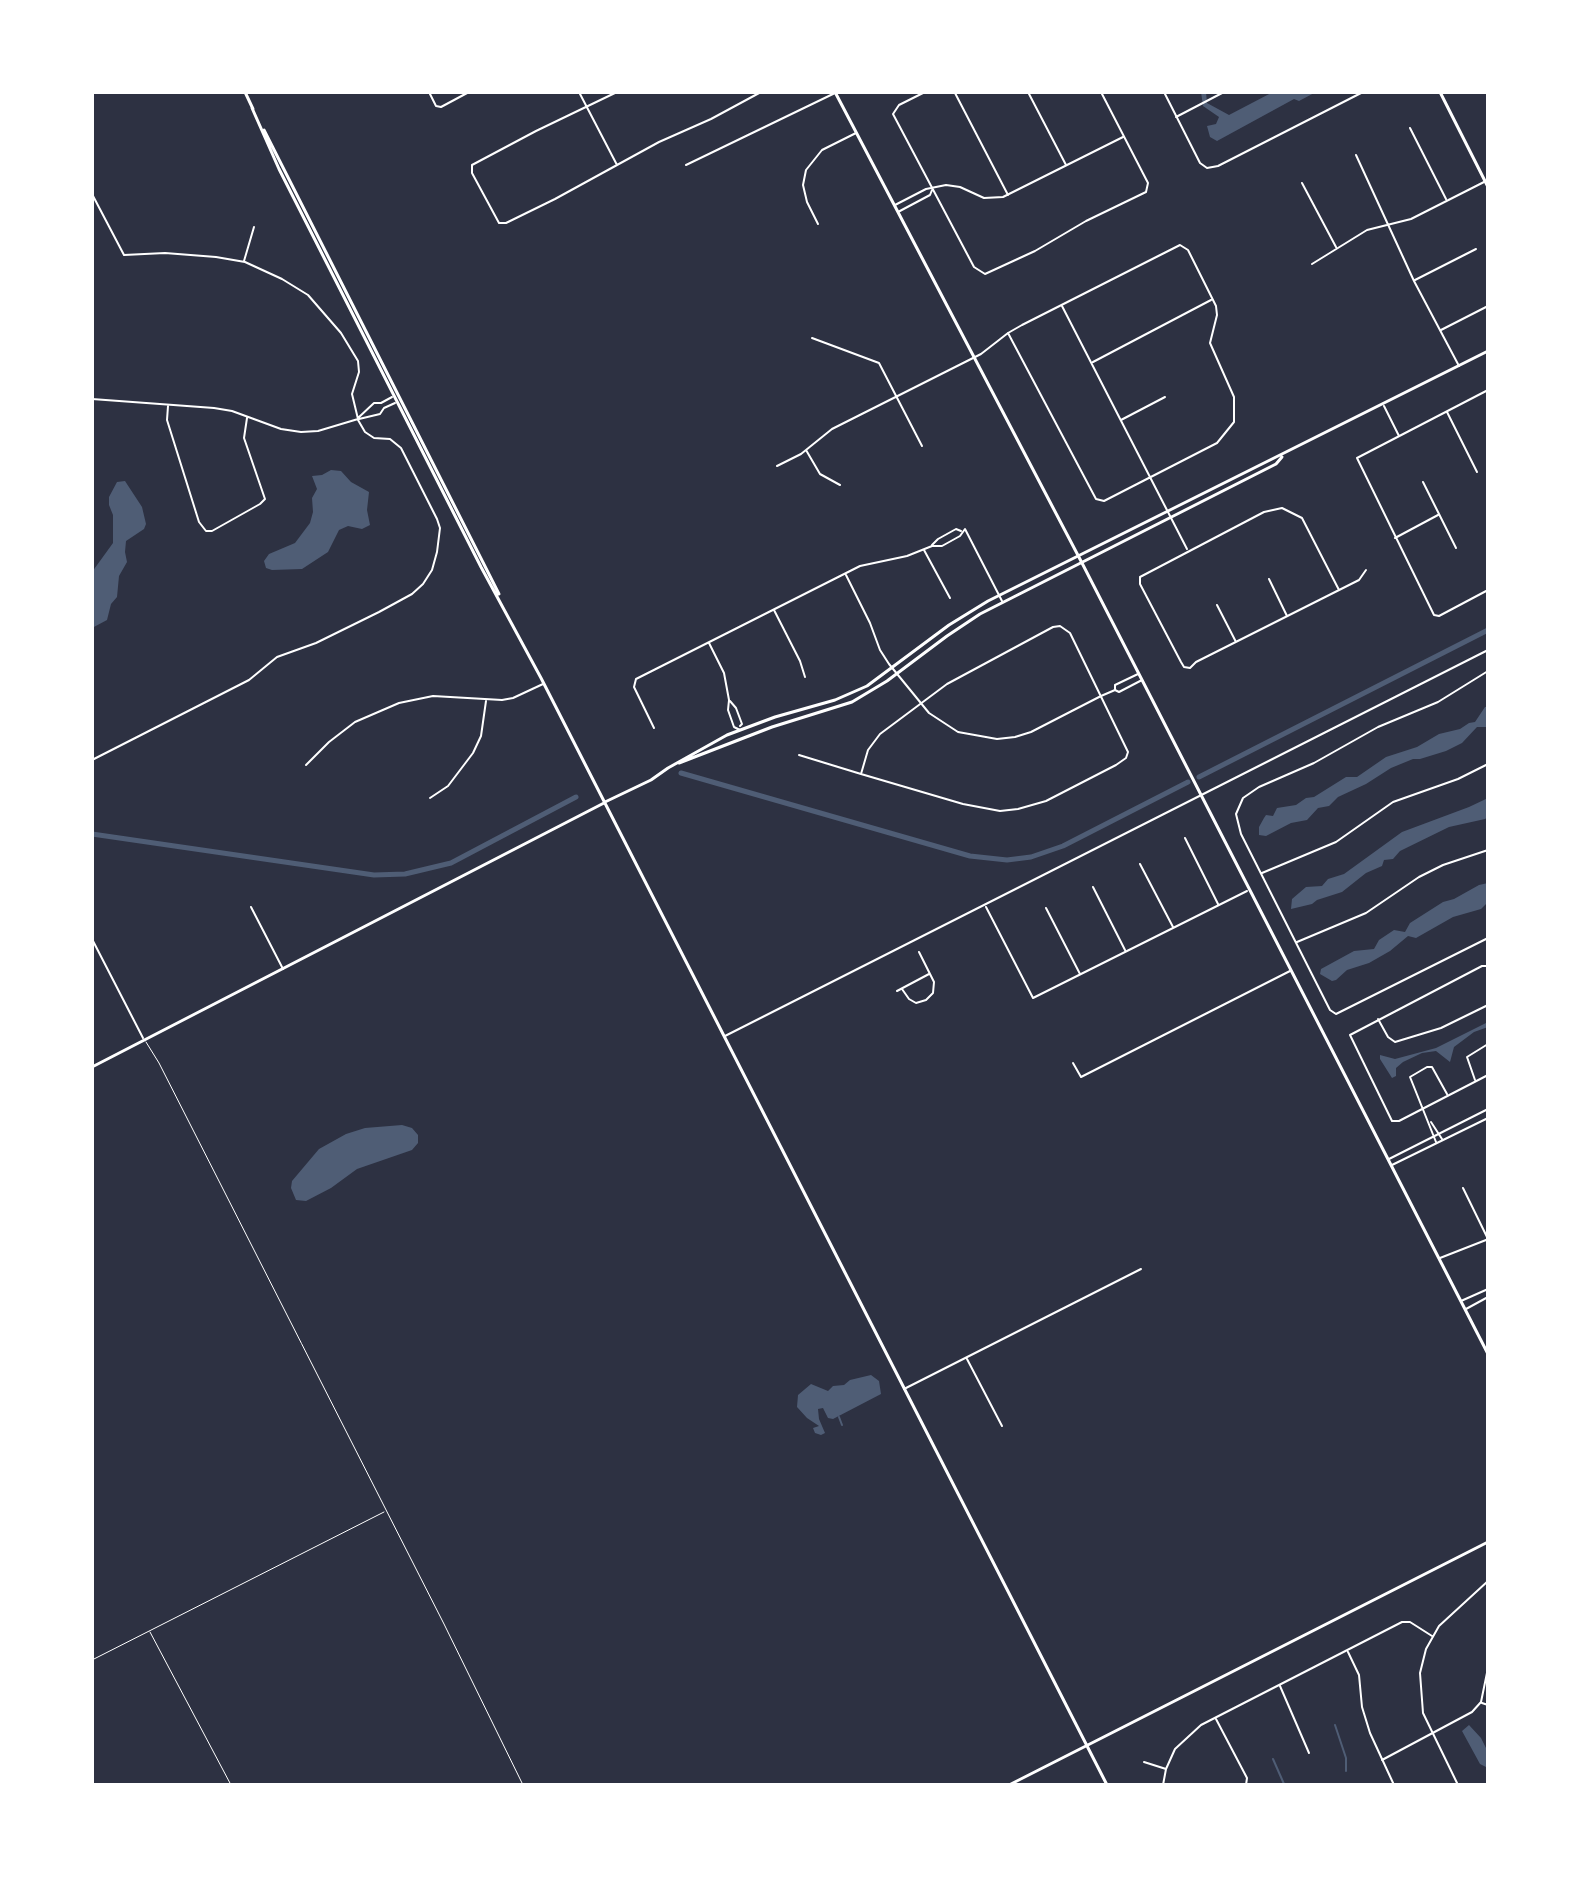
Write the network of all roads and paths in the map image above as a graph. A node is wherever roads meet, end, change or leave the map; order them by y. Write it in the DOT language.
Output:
graph roads {
  1 [pos="245,92"];
  2 [pos="429,92"];
  3 [pos="469,92"];
  4 [pos="579,92"];
  5 [pos="617,92"];
  6 [pos="761,92"];
  7 [pos="836,92"];
  8 [pos="925,92"];
  9 [pos="1028,92"];
  10 [pos="1101,92"];
  11 [pos="1164,92"];
  12 [pos="1224,92"];
  13 [pos="1363,92"];
  14 [pos="1440,92"];
  15 [pos="955,93"];
  16 [pos="587,107"];
  17 [pos="1176,117"];
  18 [pos="1410,128"];
  19 [pos="856,133"];
  20 [pos="1124,136"];
  21 [pos="1356,155"];
  22 [pos="617,165"];
  23 [pos="686,165"];
  24 [pos="1067,166"];
  25 [pos="1485,181"];
  26 [pos="1302,183"];
  27 [pos="1488,187"];
  28 [pos="933,188"];
  29 [pos="92,194"];
  30 [pos="1008,195"];
  31 [pos="1447,200"];
  32 [pos="895,206"];
  33 [pos="898,212"];
  34 [pos="818,224"];
  35 [pos="1389,226"];
  36 [pos="254,227"];
  37 [pos="1336,248"];
  38 [pos="1476,249"];
  39 [pos="244,262"];
  40 [pos="1312,264"];
  41 [pos="1414,281"];
  42 [pos="1212,299"];
  43 [pos="1061,305"];
  44 [pos="1488,306"];
  45 [pos="1440,330"];
  46 [pos="1008,333"];
  47 [pos="812,338"];
  48 [pos="1488,351"];
  49 [pos="975,357"];
  50 [pos="1091,363"];
  51 [pos="1459,366"];
  52 [pos="1488,390"];
  53 [pos="397,395"];
  54 [pos="895,396"];
  55 [pos="1165,397"];
  56 [pos="92,399"];
  57 [pos="400,400"];
  58 [pos="168,405"];
  59 [pos="1383,405"];
  60 [pos="1446,411"];
  61 [pos="247,417"];
  62 [pos="357,417"];
  63 [pos="1121,420"];
  64 [pos="1399,436"];
  65 [pos="922,446"];
  66 [pos="806,450"];
  67 [pos="1282,457"];
  68 [pos="777,466"];
  69 [pos="1477,472"];
  70 [pos="1150,477"];
  71 [pos="1423,482"];
  72 [pos="840,485"];
  73 [pos="1168,510"];
  74 [pos="1439,515"];
  75 [pos="1171,517"];
  76 [pos="963,530"];
  77 [pos="1395,538"];
  78 [pos="932,546"];
  79 [pos="1456,548"];
  80 [pos="924,549"];
  81 [pos="1188,550"];
  82 [pos="1079,556"];
  83 [pos="1082,563"];
  84 [pos="1366,570"];
  85 [pos="845,573"];
  86 [pos="1269,579"];
  87 [pos="1339,590"];
  88 [pos="1488,590"];
  89 [pos="999,596"];
  90 [pos="950,598"];
  91 [pos="1002,602"];
  92 [pos="1217,605"];
  93 [pos="774,609"];
  94 [pos="1287,616"];
  95 [pos="708,642"];
  96 [pos="1236,642"];
  97 [pos="1488,650"];
  98 [pos="893,668"];
  99 [pos="1488,671"];
  100 [pos="1139,673"];
  101 [pos="897,674"];
  102 [pos="805,677"];
  103 [pos="1142,680"];
  104 [pos="1124,681"];
  105 [pos="544,684"];
  106 [pos="1128,687"];
  107 [pos="1115,690"];
  108 [pos="1101,696"];
  109 [pos="486,700"];
  110 [pos="729,700"];
  111 [pos="921,704"];
  112 [pos="738,714"];
  113 [pos="730,717"];
  114 [pos="654,728"];
  115 [pos="740,729"];
  116 [pos="799,755"];
  117 [pos="92,760"];
  118 [pos="1488,764"];
  119 [pos="306,765"];
  120 [pos="668,768"];
  121 [pos="861,774"];
  122 [pos="1200,795"];
  123 [pos="430,798"];
  124 [pos="605,802"];
  125 [pos="1185,838"];
  126 [pos="1488,850"];
  127 [pos="1140,864"];
  128 [pos="1261,873"];
  129 [pos="1093,887"];
  130 [pos="1248,890"];
  131 [pos="1218,905"];
  132 [pos="985,906"];
  133 [pos="251,907"];
  134 [pos="1046,908"];
  135 [pos="1173,928"];
  136 [pos="1488,938"];
  137 [pos="92,939"];
  138 [pos="1296,942"];
  139 [pos="1126,951"];
  140 [pos="919,952"];
  141 [pos="1487,966"];
  142 [pos="283,969"];
  143 [pos="1291,970"];
  144 [pos="930,973"];
  145 [pos="1080,975"];
  146 [pos="902,989"];
  147 [pos="897,991"];
  148 [pos="1488,1005"];
  149 [pos="1378,1019"];
  150 [pos="723,1037"];
  151 [pos="144,1040"];
  152 [pos="1488,1044"];
  153 [pos="1073,1063"];
  154 [pos="92,1067"];
  155 [pos="1488,1075"];
  156 [pos="1476,1082"];
  157 [pos="1448,1096"];
  158 [pos="1423,1109"];
  159 [pos="1488,1109"];
  160 [pos="1488,1118"];
  161 [pos="1429,1121"];
  162 [pos="1440,1134"];
  163 [pos="1434,1137"];
  164 [pos="1442,1139"];
  165 [pos="1436,1142"];
  166 [pos="1388,1159"];
  167 [pos="1391,1165"];
  168 [pos="1463,1188"];
  169 [pos="1488,1239"];
  170 [pos="1439,1258"];
  171 [pos="1141,1269"];
  172 [pos="1488,1284"];
  173 [pos="1488,1297"];
  174 [pos="1461,1301"];
  175 [pos="1465,1309"];
  176 [pos="1488,1354"];
  177 [pos="967,1358"];
  178 [pos="903,1390"];
  179 [pos="1002,1426"];
  180 [pos="386,1511"];
  181 [pos="1488,1542"];
  182 [pos="1488,1581"];
  183 [pos="149,1631"];
  184 [pos="1432,1636"];
  185 [pos="1347,1651"];
  186 [pos="92,1660"];
  187 [pos="1488,1668"];
  188 [pos="1279,1685"];
  189 [pos="1481,1702"];
  190 [pos="1488,1705"];
  191 [pos="1215,1718"];
  192 [pos="1433,1734"];
  193 [pos="1086,1745"];
  194 [pos="1309,1753"];
  195 [pos="1382,1760"];
  196 [pos="1144,1762"];
  197 [pos="1166,1769"];
  198 [pos="1247,1784"];
  199 [pos="231,1785"];
  200 [pos="523,1785"];
  201 [pos="1009,1785"];
  202 [pos="1107,1785"];
  203 [pos="1163,1785"];
  204 [pos="1394,1785"];
  205 [pos="1458,1785"];
  1 -- 53 [label="main road"];
  2 -- 3 [label="street"];
  4 -- 16 [label="street"];
  5 -- 16 [label="street"];
  6 -- 22 [label="street"];
  7 -- 19 [label="main road"];
  7 -- 23 [label="street"];
  8 -- 28 [label="street"];
  9 -- 24 [label="street"];
  10 -- 20 [label="street"];
  11 -- 17 [label="street"];
  12 -- 17 [label="street"];
  13 -- 17 [label="street"];
  14 -- 25 [label="main road"];
  15 -- 30 [label="street"];
  16 -- 22 [label="street"];
  16 -- 22 [label="street"];
  18 -- 31 [label="street"];
  19 -- 32 [label="main road"];
  19 -- 34 [label="street"];
  20 -- 24 [label="street"];
  20 -- 28 [label="street"];
  21 -- 35 [label="street"];
  24 -- 30 [label="street"];
  25 -- 27 [label="main road"];
  25 -- 31 [label="street"];
  26 -- 37 [label="street"];
  28 -- 30 [label="street"];
  28 -- 32 [label="street"];
  28 -- 33 [label="street"];
  29 -- 39 [label="street"];
  31 -- 35 [label="street"];
  32 -- 33 [label="main road"];
  33 -- 49 [label="main road"];
  35 -- 37 [label="street"];
  35 -- 41 [label="street"];
  36 -- 39 [label="street"];
  37 -- 40 [label="street"];
  38 -- 41 [label="street"];
  39 -- 62 [label="street"];
  41 -- 45 [label="street"];
  42 -- 43 [label="street"];
  42 -- 50 [label="street"];
  42 -- 70 [label="street"];
  43 -- 46 [label="street"];
  43 -- 50 [label="street"];
  44 -- 45 [label="street"];
  45 -- 51 [label="street"];
  46 -- 49 [label="street"];
  46 -- 70 [label="street"];
  47 -- 54 [label="street"];
  48 -- 51 [label="main road"];
  49 -- 54 [label="street"];
  49 -- 82 [label="main road"];
  50 -- 63 [label="street"];
  51 -- 59 [label="main road"];
  52 -- 60 [label="street"];
  53 -- 57 [label="main road"];
  53 -- 62 [label="street"];
  54 -- 65 [label="street"];
  54 -- 66 [label="street"];
  55 -- 63 [label="street"];
  56 -- 58 [label="street"];
  57 -- 62 [label="street"];
  57 -- 105 [label="main road"];
  58 -- 61 [label="street"];
  58 -- 61 [label="street"];
  59 -- 64 [label="street"];
  59 -- 67 [label="main road"];
  60 -- 64 [label="street"];
  60 -- 69 [label="street"];
  61 -- 62 [label="street"];
  62 -- 117 [label="street"];
  63 -- 70 [label="street"];
  64 -- 77 [label="street"];
  66 -- 68 [label="street"];
  66 -- 72 [label="street"];
  67 -- 73 [label="main road"];
  67 -- 75 [label="main road"];
  70 -- 73 [label="street"];
  71 -- 74 [label="street"];
  73 -- 75 [label="street"];
  73 -- 82 [label="main road"];
  74 -- 77 [label="street"];
  74 -- 79 [label="street"];
  75 -- 81 [label="street"];
  75 -- 83 [label="main road"];
  76 -- 78 [label="street"];
  76 -- 78 [label="street"];
  76 -- 89 [label="street"];
  77 -- 88 [label="street"];
  78 -- 80 [label="street"];
  80 -- 85 [label="street"];
  80 -- 90 [label="street"];
  81 -- 87 [label="street"];
  81 -- 96 [label="street"];
  82 -- 83 [label="main road"];
  82 -- 89 [label="main road"];
  83 -- 91 [label="main road"];
  83 -- 100 [label="main road"];
  84 -- 87 [label="street"];
  85 -- 93 [label="street"];
  85 -- 98 [label="street"];
  86 -- 94 [label="street"];
  87 -- 94 [label="street"];
  89 -- 91 [label="street"];
  89 -- 98 [label="main road"];
  91 -- 101 [label="main road"];
  92 -- 96 [label="street"];
  93 -- 95 [label="street"];
  93 -- 102 [label="street"];
  94 -- 96 [label="street"];
  95 -- 110 [label="street"];
  95 -- 114 [label="street"];
  97 -- 122 [label="street"];
  98 -- 101 [label="street"];
  98 -- 115 [label="main road"];
  99 -- 128 [label="street"];
  100 -- 103 [label="main road"];
  100 -- 104 [label="street"];
  101 -- 111 [label="street"];
  101 -- 120 [label="main road"];
  103 -- 106 [label="street"];
  103 -- 122 [label="main road"];
  104 -- 106 [label="street"];
  104 -- 107 [label="street"];
  105 -- 109 [label="street"];
  105 -- 124 [label="main road"];
  106 -- 107 [label="street"];
  107 -- 108 [label="street"];
  108 -- 111 [label="street"];
  108 -- 111 [label="street"];
  108 -- 121 [label="street"];
  109 -- 119 [label="street"];
  109 -- 123 [label="street"];
  110 -- 112 [label="street"];
  110 -- 113 [label="street"];
  111 -- 121 [label="street"];
  112 -- 113 [label="street"];
  112 -- 115 [label="street"];
  113 -- 115 [label="street"];
  115 -- 120 [label="main road"];
  116 -- 121 [label="street"];
  118 -- 128 [label="street"];
  120 -- 124 [label="main road"];
  122 -- 130 [label="main road"];
  122 -- 132 [label="street"];
  124 -- 142 [label="main road"];
  124 -- 150 [label="main road"];
  125 -- 131 [label="street"];
  126 -- 138 [label="street"];
  127 -- 135 [label="street"];
  128 -- 138 [label="street"];
  129 -- 139 [label="street"];
  130 -- 131 [label="street"];
  130 -- 143 [label="main road"];
  131 -- 135 [label="street"];
  132 -- 145 [label="street"];
  132 -- 150 [label="street"];
  133 -- 142 [label="street"];
  134 -- 145 [label="street"];
  135 -- 139 [label="street"];
  136 -- 138 [label="street"];
  137 -- 151 [label="street"];
  139 -- 145 [label="street"];
  140 -- 144 [label="street"];
  141 -- 149 [label="street"];
  142 -- 151 [label="main road"];
  143 -- 153 [label="street"];
  143 -- 166 [label="main road"];
  144 -- 146 [label="street"];
  144 -- 146 [label="street"];
  146 -- 147 [label="street"];
  148 -- 149 [label="street"];
  149 -- 158 [label="street"];
  150 -- 178 [label="main road"];
  151 -- 154 [label="main road"];
  151 -- 180 [label="lane"];
  152 -- 156 [label="street"];
  155 -- 156 [label="street"];
  156 -- 157 [label="street"];
  157 -- 158 [label="street"];
  157 -- 158 [label="street"];
  158 -- 161 [label="street"];
  159 -- 162 [label="street"];
  160 -- 164 [label="street"];
  161 -- 162 [label="street"];
  161 -- 163 [label="street"];
  162 -- 163 [label="street"];
  162 -- 164 [label="street"];
  163 -- 165 [label="street"];
  163 -- 166 [label="street"];
  164 -- 165 [label="street"];
  165 -- 167 [label="street"];
  166 -- 167 [label="main road"];
  167 -- 170 [label="main road"];
  168 -- 169 [label="street"];
  169 -- 170 [label="street"];
  170 -- 174 [label="main road"];
  171 -- 177 [label="street"];
  172 -- 174 [label="street"];
  173 -- 175 [label="street"];
  174 -- 175 [label="main road"];
  175 -- 176 [label="main road"];
  177 -- 178 [label="street"];
  177 -- 179 [label="street"];
  178 -- 193 [label="main road"];
  180 -- 183 [label="lane"];
  180 -- 200 [label="lane"];
  181 -- 193 [label="main road"];
  182 -- 184 [label="street"];
  183 -- 186 [label="lane"];
  183 -- 199 [label="lane"];
  184 -- 185 [label="street"];
  184 -- 192 [label="street"];
  185 -- 188 [label="street"];
  185 -- 195 [label="street"];
  187 -- 189 [label="street"];
  188 -- 191 [label="street"];
  188 -- 194 [label="street"];
  189 -- 190 [label="street"];
  189 -- 192 [label="street"];
  191 -- 197 [label="street"];
  191 -- 198 [label="street"];
  192 -- 195 [label="street"];
  192 -- 205 [label="street"];
  193 -- 201 [label="main road"];
  193 -- 202 [label="main road"];
  195 -- 204 [label="street"];
  196 -- 197 [label="street"];
  197 -- 203 [label="street"];
}
